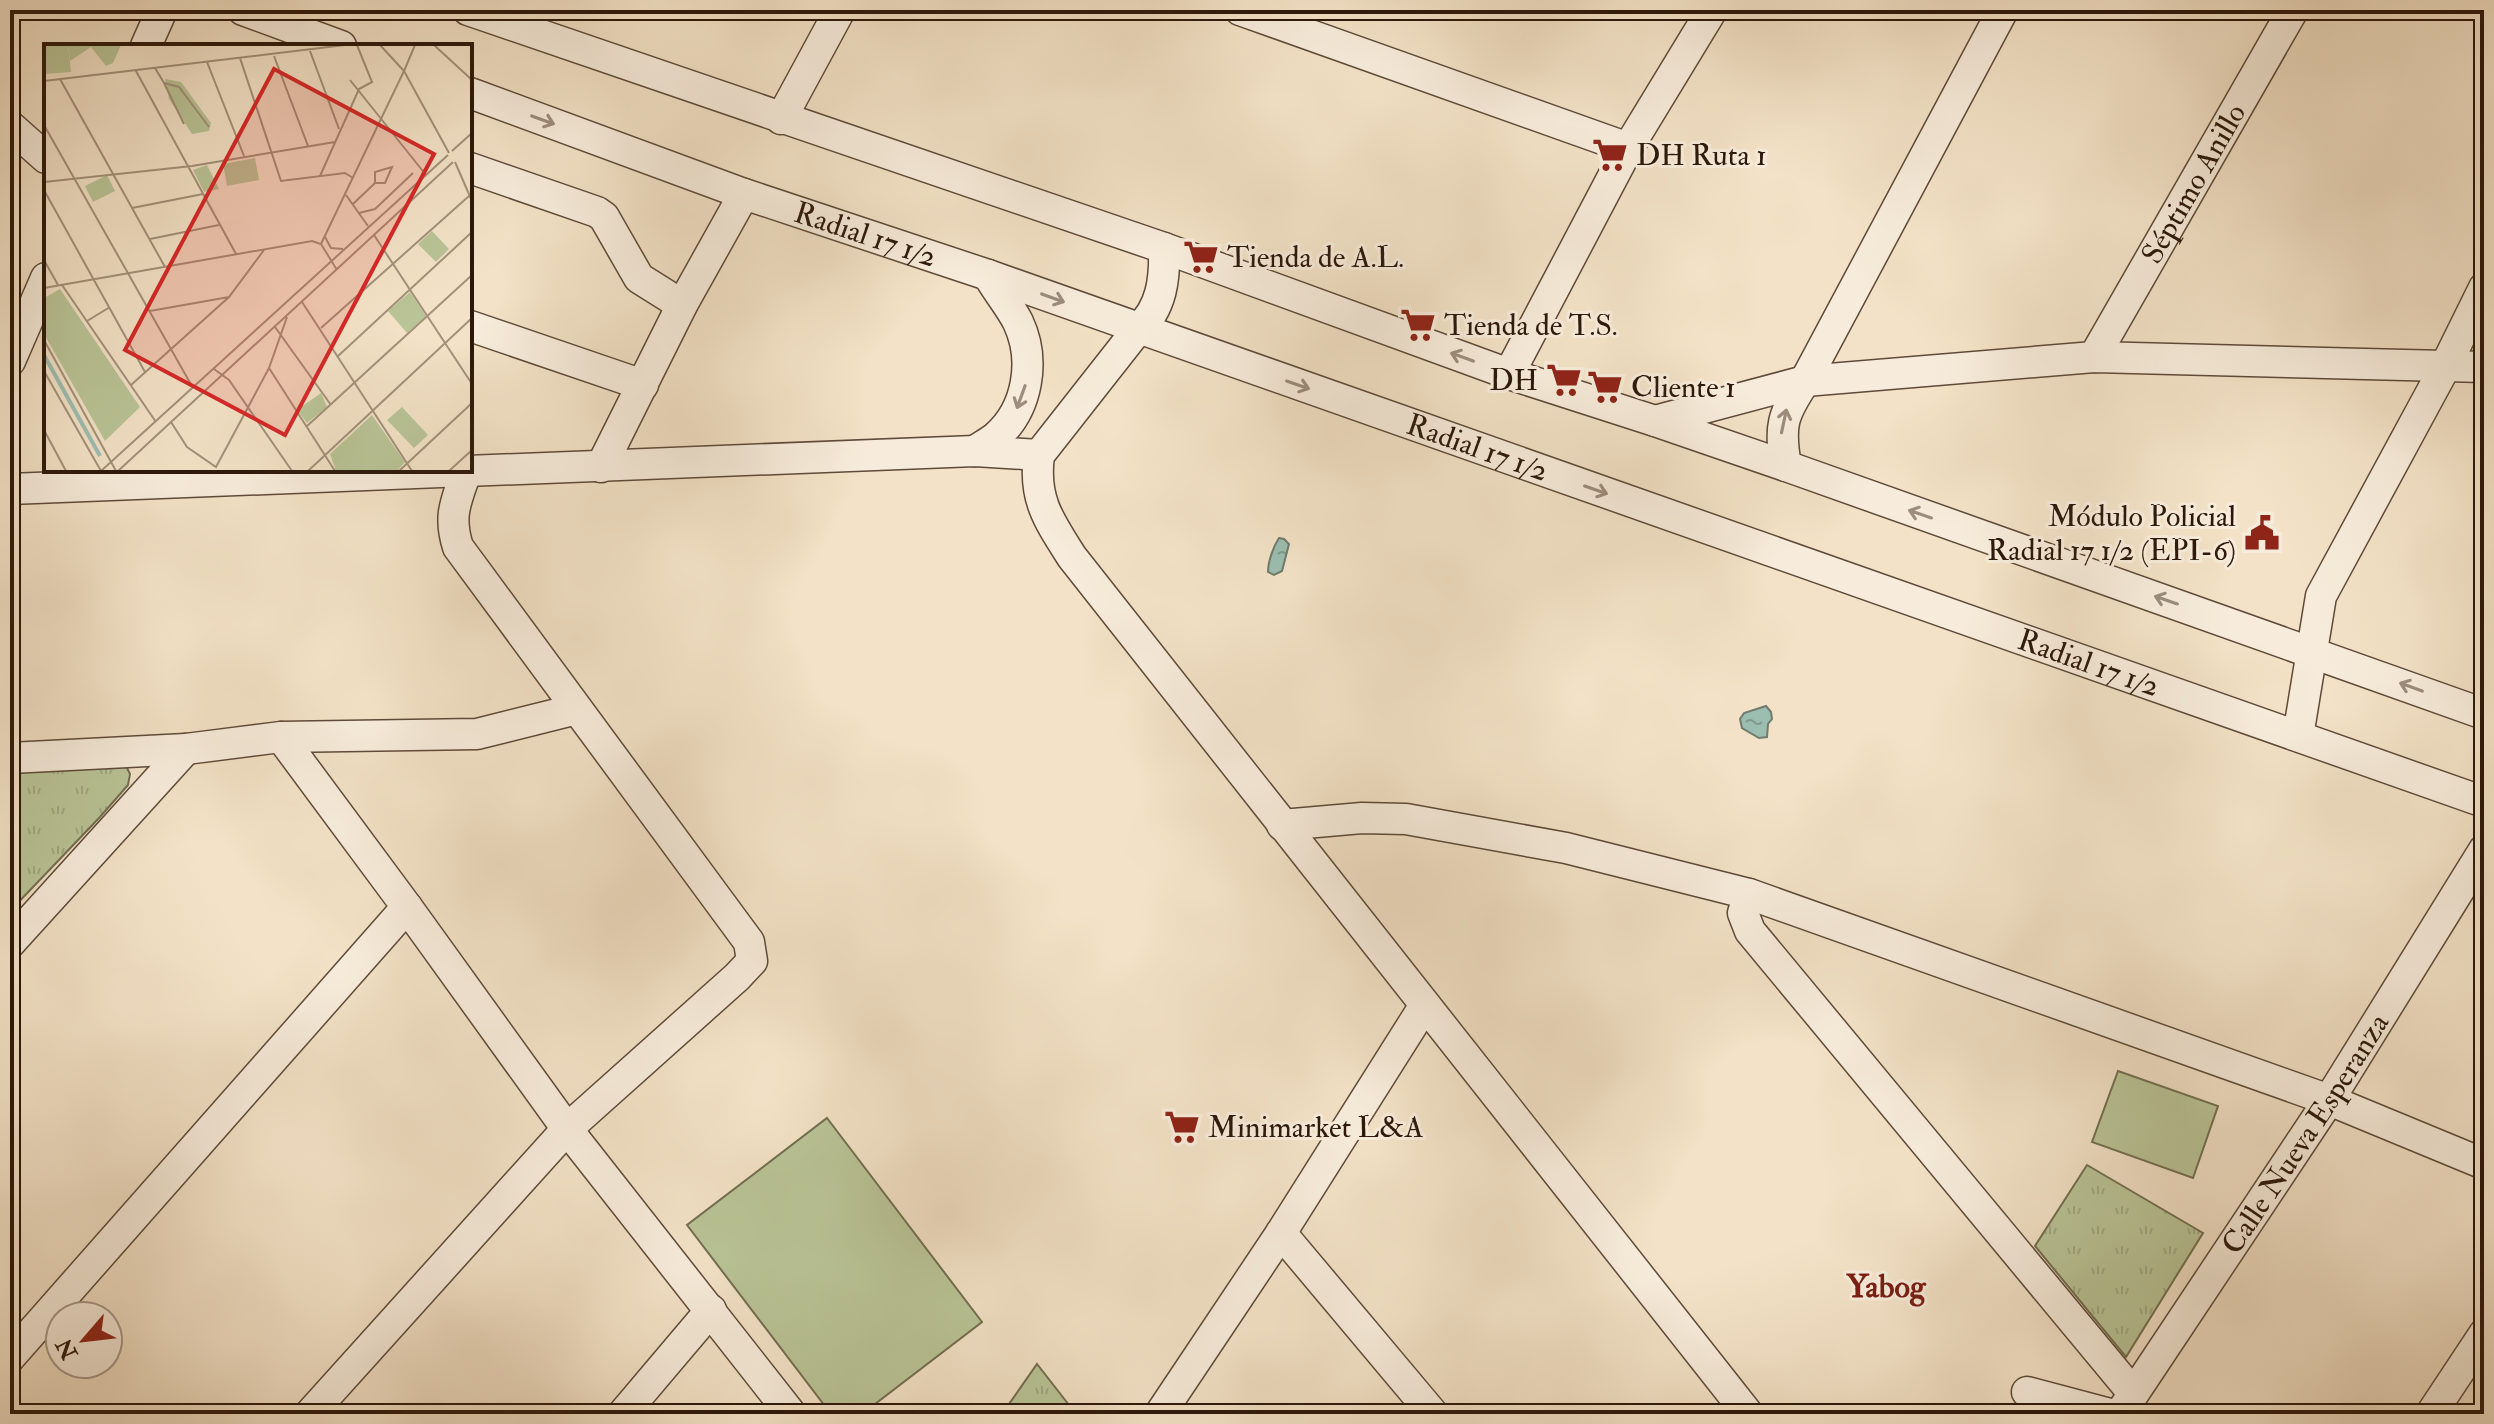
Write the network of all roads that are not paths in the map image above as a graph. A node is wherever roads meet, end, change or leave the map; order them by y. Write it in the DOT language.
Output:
graph roads {
  1 [pos="162,10"];
  2 [pos="243,10"];
  3 [pos="468,10"];
  4 [pos="840,10"];
  5 [pos="1240,10"];
  6 [pos="1712,10"];
  7 [pos="2003,10"];
  8 [pos="2293,10"];
  9 [pos="147,44"];
  10 [pos="336,44"];
  11 [pos="472,94"];
  12 [pos="781,119"];
  13 [pos="10,126"];
  14 [pos="1628,148"];
  15 [pos="44,156"];
  16 [pos="472,169"];
  17 [pos="744,194"];
  18 [pos="1164,248"];
  19 [pos="988,275"];
  20 [pos="44,283"];
  21 [pos="2484,288"];
  22 [pos="682,305"];
  23 [pos="472,327"];
  24 [pos="1138,329"];
  25 [pos="2094,357"];
  26 [pos="10,361"];
  27 [pos="2445,367"];
  28 [pos="2484,367"];
  29 [pos="1509,374"];
  30 [pos="1805,381"];
  31 [pos="643,385"];
  32 [pos="1655,421"];
  33 [pos="975,451"];
  34 [pos="1039,455"];
  35 [pos="1786,466"];
  36 [pos="601,467"];
  37 [pos="466,472"];
  38 [pos="472,472"];
  39 [pos="10,489"];
  40 [pos="2310,650"];
  41 [pos="577,709"];
  42 [pos="2484,714"];
  43 [pos="2298,736"];
  44 [pos="281,737"];
  45 [pos="186,749"];
  46 [pos="10,758"];
  47 [pos="2484,802"];
  48 [pos="1282,825"];
  49 [pos="2484,850"];
  50 [pos="1749,894"];
  51 [pos="407,907"];
  52 [pos="10,943"];
  53 [pos="1425,1005"];
  54 [pos="2329,1100"];
  55 [pos="567,1129"];
  56 [pos="2484,1164"];
  57 [pos="1281,1233"];
  58 [pos="711,1310"];
  59 [pos="2484,1334"];
  60 [pos="10,1357"];
  61 [pos="2027,1392"];
  62 [pos="2127,1404"];
  63 [pos="310,1414"];
  64 [pos="623,1414"];
  65 [pos="791,1414"];
  66 [pos="1160,1414"];
  67 [pos="1433,1414"];
  68 [pos="1748,1414"];
  69 [pos="2110,1414"];
  70 [pos="2431,1414"];
  1 -- 9 [label="street"];
  2 -- 10 [label="street"];
  3 -- 12 [label="street"];
  4 -- 12 [label="street"];
  5 -- 14 [label="street"];
  6 -- 14 [label="street"];
  7 -- 30 [label="street"];
  8 -- 25 [label="street, Séptimo Anillo"];
  11 -- 17 [label="street, Radial 17 1/2, one-way"];
  12 -- 18 [label="street"];
  13 -- 15 [label="street"];
  14 -- 29 [label="street"];
  16 -- 22 [label="street"];
  17 -- 19 [label="street, Radial 17 1/2"];
  17 -- 22 [label="street"];
  18 -- 24 [label="street"];
  29 -- 18 [label="street, one-way"];
  19 -- 24 [label="street, Radial 17 1/2, one-way"];
  19 -- 33 [label="street, one-way"];
  20 -- 26 [label="street"];
  21 -- 27 [label="street"];
  22 -- 31 [label="street"];
  23 -- 31 [label="street"];
  24 -- 34 [label="street"];
  24 -- 43 [label="street, Radial 17 1/2, one-way"];
  25 -- 27 [label="street"];
  25 -- 30 [label="street"];
  27 -- 28 [label="street"];
  27 -- 40 [label="street"];
  29 -- 32 [label="street"];
  30 -- 32 [label="street"];
  35 -- 30 [label="street, one-way"];
  31 -- 36 [label="street"];
  32 -- 35 [label="street"];
  33 -- 34 [label="street"];
  33 -- 36 [label="street"];
  34 -- 48 [label="street"];
  40 -- 35 [label="street, one-way"];
  36 -- 38 [label="street"];
  37 -- 39 [label="street"];
  37 -- 41 [label="street"];
  42 -- 40 [label="street, one-way"];
  40 -- 43 [label="street"];
  41 -- 44 [label="street"];
  41 -- 55 [label="street"];
  43 -- 47 [label="street, Radial 17 1/2"];
  44 -- 45 [label="street"];
  44 -- 51 [label="street"];
  45 -- 46 [label="street"];
  45 -- 52 [label="street"];
  48 -- 50 [label="street"];
  48 -- 53 [label="street"];
  49 -- 54 [label="street, Calle Nueva Esperanza"];
  50 -- 54 [label="street"];
  50 -- 62 [label="street"];
  51 -- 55 [label="street"];
  51 -- 60 [label="street"];
  53 -- 57 [label="street"];
  53 -- 68 [label="street"];
  54 -- 56 [label="street"];
  54 -- 62 [label="street, Calle Nueva Esperanza"];
  55 -- 58 [label="street"];
  55 -- 63 [label="street"];
  57 -- 66 [label="street"];
  57 -- 67 [label="street"];
  58 -- 64 [label="street"];
  58 -- 65 [label="street"];
  59 -- 70 [label="street"];
  61 -- 69 [label="street"];
}
